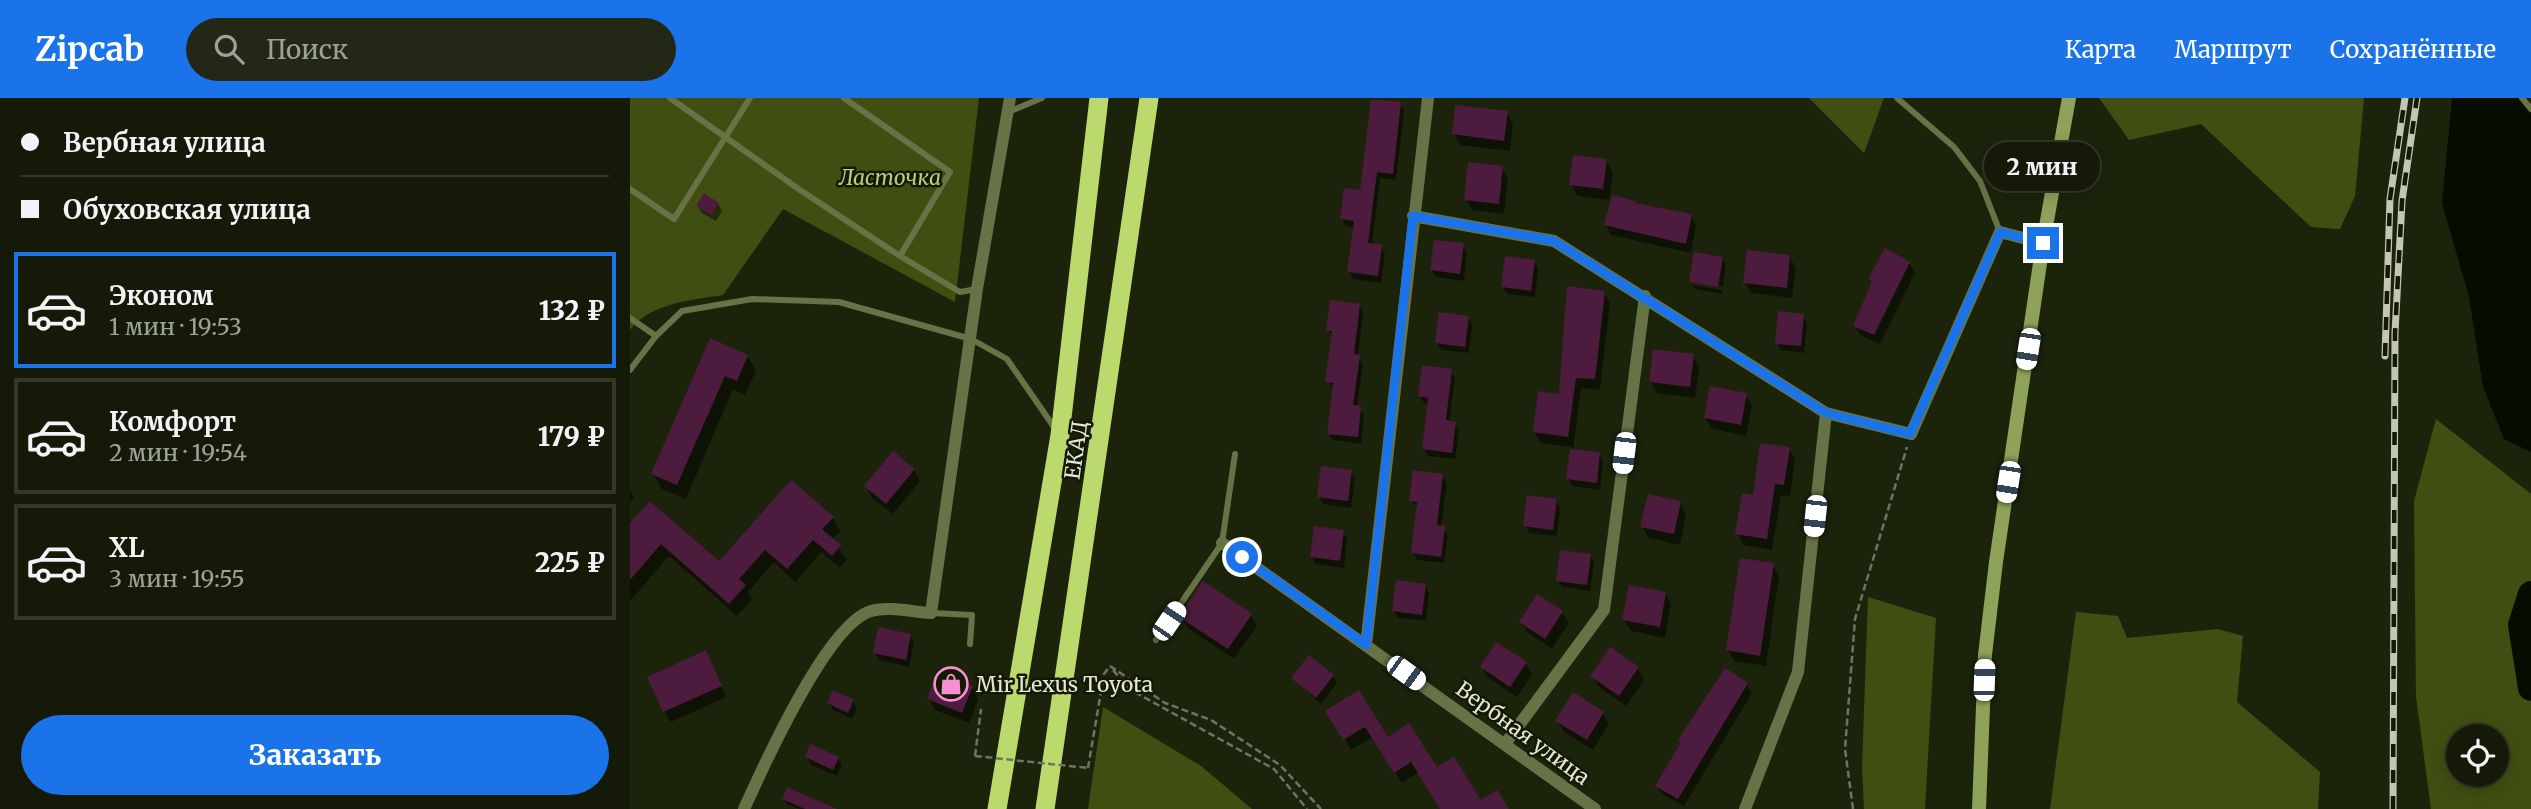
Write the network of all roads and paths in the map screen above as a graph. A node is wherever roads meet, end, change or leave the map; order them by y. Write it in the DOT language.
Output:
graph roads {
  1 [pos="670,98"];
  2 [pos="750,98"];
  3 [pos="844,98"];
  4 [pos="1010,98"];
  5 [pos="1042,98"];
  6 [pos="1099,98"];
  7 [pos="1149,98"];
  8 [pos="1428,98"];
  9 [pos="1897,98"];
  10 [pos="2069,98"];
  11 [pos="2522,98"];
  12 [pos="2531,109"];
  13 [pos="1008,113"];
  14 [pos="726,136"];
  15 [pos="630,189"];
  16 [pos="1413,216"];
  17 [pos="2000,232"];
  18 [pos="2043,243"];
  19 [pos="900,256"];
  20 [pos="977,289"];
  21 [pos="1645,296"];
  22 [pos="630,318"];
  23 [pos="656,336"];
  24 [pos="971,339"];
  25 [pos="630,370"];
  26 [pos="1826,413"];
  27 [pos="1910,434"];
  28 [pos="1060,435"];
  29 [pos="1235,454"];
  30 [pos="1222,543"];
  31 [pos="931,613"];
  32 [pos="1156,640"];
  33 [pos="970,644"];
  34 [pos="1366,645"];
  35 [pos="1110,666"];
  36 [pos="981,709"];
  37 [pos="1505,744"];
  38 [pos="744,809"];
  39 [pos="997,809"];
  40 [pos="1045,809"];
  41 [pos="1307,809"];
  42 [pos="1321,809"];
  43 [pos="1595,809"];
  44 [pos="1745,809"];
  45 [pos="1853,809"];
  46 [pos="1979,809"];
  1 -- 14 [label="lane"];
  2 -- 14 [label="lane"];
  3 -- 19 [label="lane"];
  4 -- 13 [label="street"];
  5 -- 13 [label="lane"];
  6 -- 28 [label="highway, ЕКАД"];
  7 -- 40 [label="highway, ЕКАД"];
  8 -- 16 [label="street"];
  9 -- 17 [label="lane"];
  10 -- 18 [label="main road"];
  11 -- 12 [label="lane"];
  13 -- 20 [label="street"];
  14 -- 15 [label="lane"];
  14 -- 19 [label="lane"];
  16 -- 21 [label="street"];
  16 -- 34 [label="street"];
  17 -- 18 [label="street"];
  17 -- 27 [label="street"];
  18 -- 46 [label="main road"];
  19 -- 20 [label="lane"];
  20 -- 24 [label="street"];
  21 -- 26 [label="street"];
  21 -- 37 [label="street"];
  22 -- 23 [label="lane"];
  23 -- 24 [label="lane"];
  23 -- 25 [label="lane"];
  24 -- 28 [label="lane"];
  24 -- 31 [label="street"];
  26 -- 27 [label="street"];
  26 -- 44 [label="street"];
  27 -- 45 [label="path"];
  28 -- 39 [label="highway, ЕКАД"];
  29 -- 30 [label="lane"];
  30 -- 32 [label="lane"];
  30 -- 34 [label="street, Вербная улица"];
  31 -- 33 [label="lane"];
  31 -- 38 [label="street"];
  34 -- 37 [label="street, Вербная улица"];
  35 -- 36 [label="path, bridge"];
  35 -- 41 [label="path"];
  35 -- 42 [label="path"];
  37 -- 43 [label="street, Вербная улица"];
}
